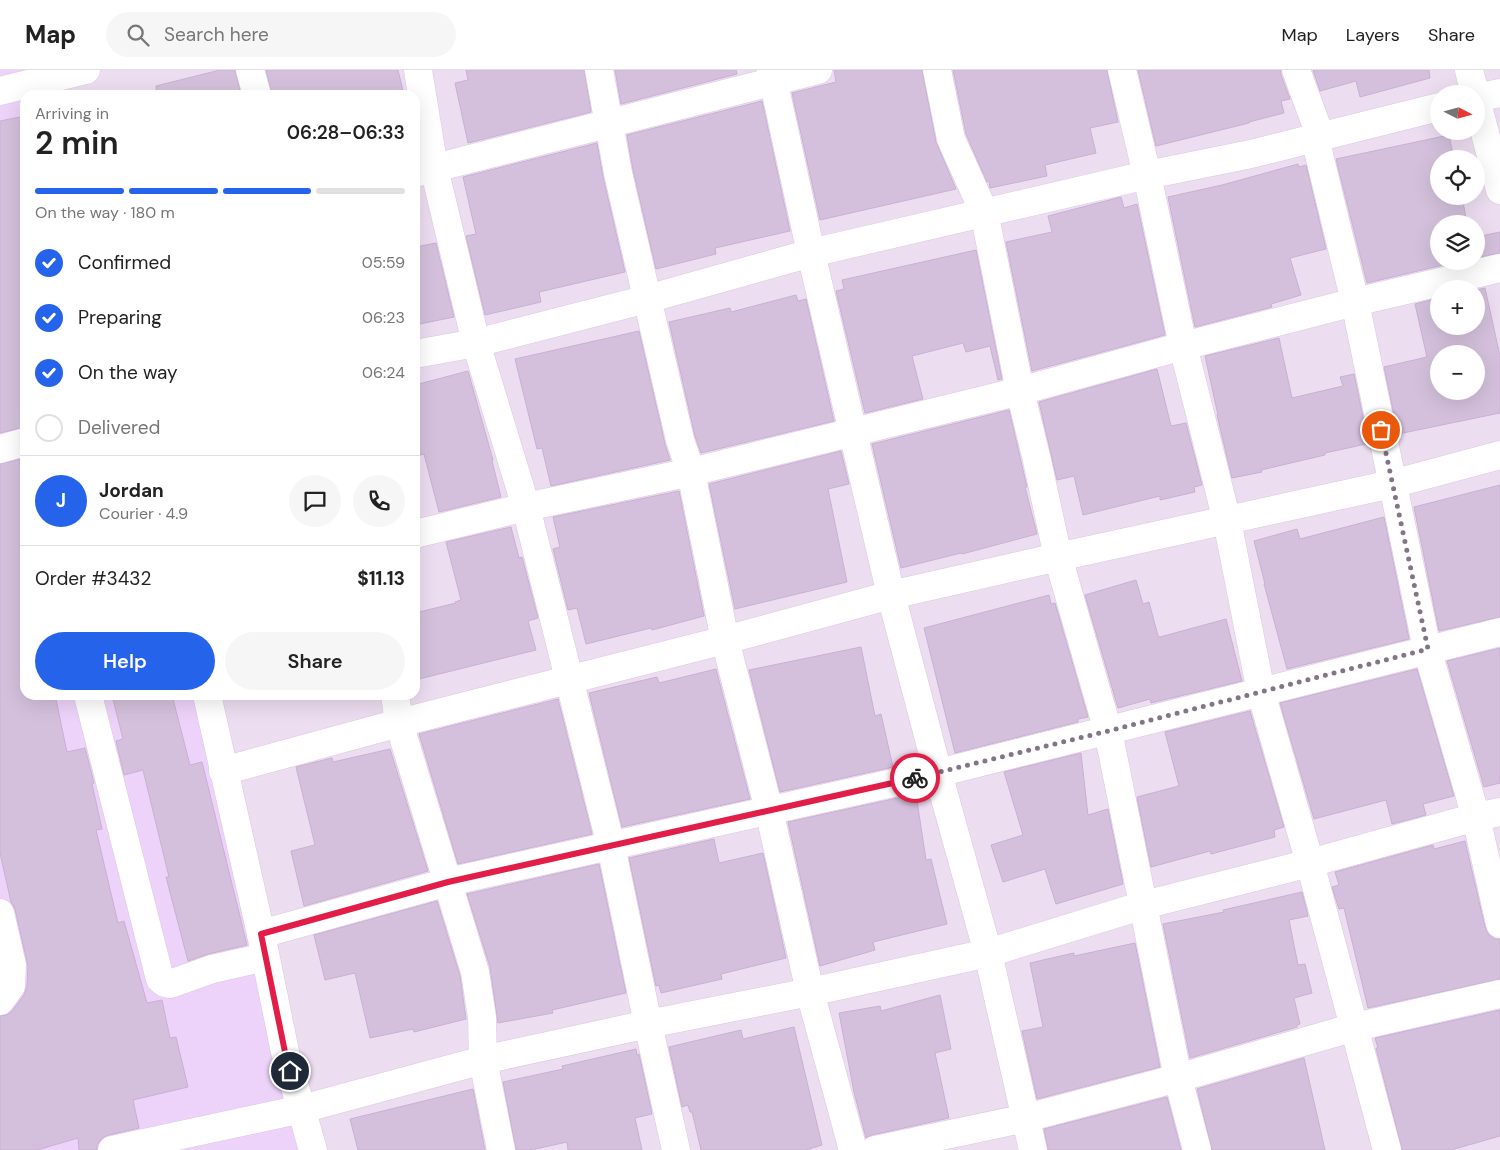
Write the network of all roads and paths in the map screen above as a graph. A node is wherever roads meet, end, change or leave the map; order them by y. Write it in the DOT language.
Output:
graph roads {
  1 [pos="250,70"];
  2 [pos="418,70"];
  3 [pos="599,70"];
  4 [pos="818,70"];
  5 [pos="937,70"];
  6 [pos="1122,70"];
  7 [pos="1296,70"];
  8 [pos="1469,70"];
  9 [pos="773,75"];
  10 [pos="71,77"];
  11 [pos="1473,85"];
  12 [pos="256,90"];
  13 [pos="419,90"];
  14 [pos="0,91"];
  15 [pos="1500,93"];
  16 [pos="1485,96"];
  17 [pos="420,99"];
  18 [pos="1430,109"];
  19 [pos="609,122"];
  20 [pos="1485,132"];
  21 [pos="1315,138"];
  22 [pos="425,171"];
  23 [pos="1147,175"];
  24 [pos="1500,190"];
  25 [pos="984,212"];
  26 [pos="811,253"];
  27 [pos="1500,268"];
  28 [pos="647,299"];
  29 [pos="1355,302"];
  30 [pos="476,343"];
  31 [pos="1183,346"];
  32 [pos="420,353"];
  33 [pos="1020,392"];
  34 [pos="852,432"];
  35 [pos="20,443"];
  36 [pos="0,449"];
  37 [pos="1500,455"];
  38 [pos="691,472"];
  39 [pos="1392,484"];
  40 [pos="526,507"];
  41 [pos="1227,521"];
  42 [pos="420,533"];
  43 [pos="1058,557"];
  44 [pos="891,596"];
  45 [pos="1500,632"];
  46 [pos="725,640"];
  47 [pos="1428,649"];
  48 [pos="569,680"];
  49 [pos="1261,692"];
  50 [pos="89,700"];
  51 [pos="208,700"];
  52 [pos="395,700"];
  53 [pos="399,723"];
  54 [pos="1108,731"];
  55 [pos="223,771"];
  56 [pos="938,774"];
  57 [pos="769,810"];
  58 [pos="1488,814"];
  59 [pos="611,846"];
  60 [pos="1310,863"];
  61 [pos="448,882"];
  62 [pos="1144,906"];
  63 [pos="0,913"];
  64 [pos="1500,924"];
  65 [pos="263,945"];
  66 [pos="988,953"];
  67 [pos="810,992"];
  68 [pos="1500,994"];
  69 [pos="0,1001"];
  70 [pos="648,1024"];
  71 [pos="1355,1026"];
  72 [pos="483,1060"];
  73 [pos="1178,1078"];
  74 [pos="302,1108"];
  75 [pos="1026,1118"];
  76 [pos="118,1149"];
  77 [pos="313,1150"];
  78 [pos="501,1150"];
  79 [pos="676,1150"];
  80 [pos="852,1150"];
  81 [pos="876,1150"];
  82 [pos="1033,1150"];
  83 [pos="1196,1150"];
  84 [pos="1387,1150"];
  1 -- 12 [label="street"];
  2 -- 13 [label="street"];
  3 -- 19 [label="street"];
  4 -- 9 [label="street"];
  5 -- 25 [label="street"];
  6 -- 23 [label="street"];
  7 -- 21 [label="street"];
  8 -- 11 [label="street"];
  9 -- 19 [label="street"];
  9 -- 26 [label="street"];
  10 -- 14 [label="street"];
  15 -- 16 [label="street"];
  17 -- 22 [label="street"];
  18 -- 21 [label="street"];
  19 -- 22 [label="street"];
  19 -- 28 [label="street"];
  20 -- 24 [label="street"];
  21 -- 23 [label="street"];
  21 -- 29 [label="street"];
  22 -- 30 [label="street"];
  23 -- 25 [label="street"];
  23 -- 31 [label="street"];
  25 -- 26 [label="street"];
  25 -- 33 [label="street"];
  26 -- 28 [label="street"];
  26 -- 34 [label="street"];
  27 -- 29 [label="street"];
  28 -- 30 [label="street"];
  28 -- 38 [label="street"];
  29 -- 31 [label="street"];
  29 -- 39 [label="street"];
  30 -- 32 [label="street"];
  30 -- 40 [label="street"];
  31 -- 33 [label="street"];
  31 -- 41 [label="street"];
  33 -- 34 [label="street"];
  33 -- 43 [label="street"];
  34 -- 38 [label="street"];
  34 -- 44 [label="street"];
  35 -- 36 [label="street"];
  37 -- 39 [label="street"];
  38 -- 40 [label="street"];
  38 -- 46 [label="street"];
  39 -- 41 [label="street"];
  39 -- 47 [label="street"];
  40 -- 42 [label="street"];
  40 -- 48 [label="street"];
  41 -- 43 [label="street"];
  41 -- 49 [label="street"];
  43 -- 44 [label="street"];
  43 -- 54 [label="street"];
  44 -- 46 [label="street"];
  44 -- 56 [label="street"];
  45 -- 47 [label="street"];
  46 -- 48 [label="street"];
  46 -- 57 [label="street"];
  47 -- 49 [label="street"];
  47 -- 58 [label="street"];
  48 -- 53 [label="street"];
  48 -- 59 [label="street"];
  49 -- 54 [label="street"];
  49 -- 60 [label="street"];
  50 -- 65 [label="street"];
  51 -- 55 [label="street"];
  52 -- 53 [label="street"];
  53 -- 55 [label="street"];
  53 -- 61 [label="street"];
  54 -- 56 [label="street"];
  54 -- 62 [label="street"];
  55 -- 65 [label="street"];
  56 -- 57 [label="street"];
  56 -- 66 [label="street"];
  57 -- 59 [label="street"];
  57 -- 67 [label="street"];
  58 -- 60 [label="street"];
  58 -- 64 [label="street"];
  59 -- 61 [label="street"];
  59 -- 70 [label="street"];
  60 -- 62 [label="street"];
  60 -- 71 [label="street"];
  61 -- 65 [label="street"];
  61 -- 72 [label="street"];
  62 -- 66 [label="street"];
  62 -- 73 [label="street"];
  63 -- 69 [label="street"];
  65 -- 74 [label="street"];
  66 -- 67 [label="street"];
  66 -- 75 [label="street"];
  67 -- 70 [label="street"];
  67 -- 80 [label="street"];
  68 -- 71 [label="street"];
  70 -- 72 [label="street"];
  70 -- 79 [label="street"];
  71 -- 73 [label="street"];
  71 -- 84 [label="street"];
  72 -- 74 [label="street"];
  72 -- 78 [label="street"];
  73 -- 75 [label="street"];
  73 -- 83 [label="street"];
  74 -- 76 [label="street"];
  74 -- 77 [label="street"];
  75 -- 81 [label="street"];
  75 -- 82 [label="street"];
}
